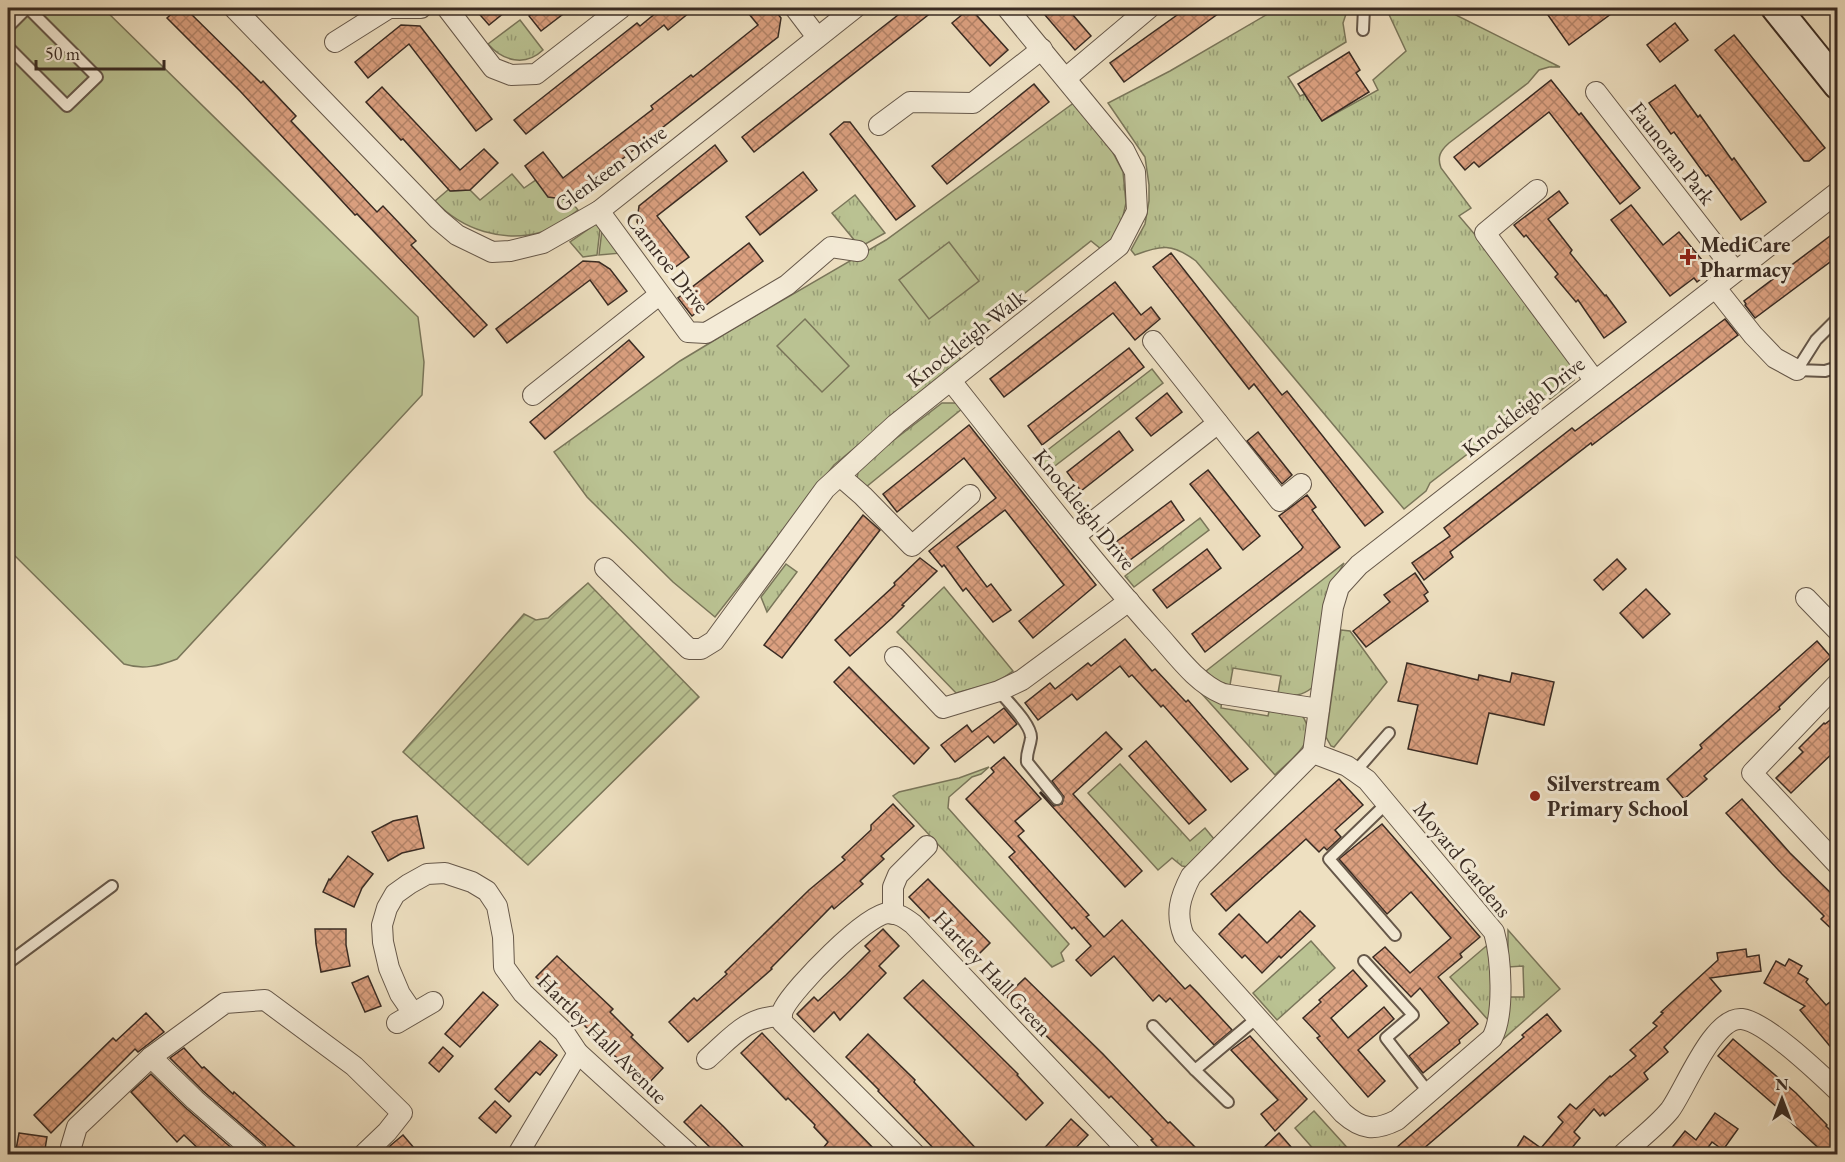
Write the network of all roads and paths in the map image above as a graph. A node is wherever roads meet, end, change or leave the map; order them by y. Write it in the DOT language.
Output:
graph roads {
  1 [pos="27,8"];
  2 [pos="234,8"];
  3 [pos="390,8"];
  4 [pos="421,8"];
  5 [pos="447,8"];
  6 [pos="621,8"];
  7 [pos="795,8"];
  8 [pos="855,8"];
  9 [pos="1007,8"];
  10 [pos="1149,8"];
  11 [pos="1364,8"];
  12 [pos="1776,8"];
  13 [pos="8,27"];
  14 [pos="1362,30"];
  15 [pos="817,37"];
  16 [pos="335,42"];
  17 [pos="8,47"];
  18 [pos="1042,49"];
  19 [pos="1066,78"];
  20 [pos="1838,85"];
  21 [pos="1596,92"];
  22 [pos="879,125"];
  23 [pos="1537,189"];
  24 [pos="1838,192"];
  25 [pos="599,211"];
  26 [pos="858,251"];
  27 [pos="1735,271"];
  28 [pos="1715,287"];
  29 [pos="659,295"];
  30 [pos="1838,318"];
  31 [pos="1153,341"];
  32 [pos="1838,367"];
  33 [pos="1797,370"];
  34 [pos="951,381"];
  35 [pos="1595,381"];
  36 [pos="533,395"];
  37 [pos="1218,423"];
  38 [pos="840,476"];
  39 [pos="1300,484"];
  40 [pos="970,495"];
  41 [pos="1075,536"];
  42 [pos="605,568"];
  43 [pos="1806,598"];
  44 [pos="1129,601"];
  45 [pos="1838,631"];
  46 [pos="895,657"];
  47 [pos="1838,683"];
  48 [pos="999,691"];
  49 [pos="1318,710"];
  50 [pos="1389,733"];
  51 [pos="1313,753"];
  52 [pos="1355,772"];
  53 [pos="1057,799"];
  54 [pos="1386,803"];
  55 [pos="927,846"];
  56 [pos="1838,865"];
  57 [pos="112,886"];
  58 [pos="894,914"];
  59 [pos="1395,935"];
  60 [pos="1364,961"];
  61 [pos="8,963"];
  62 [pos="433,1002"];
  63 [pos="781,1016"];
  64 [pos="1257,1018"];
  65 [pos="1153,1026"];
  66 [pos="578,1053"];
  67 [pos="151,1058"];
  68 [pos="707,1059"];
  69 [pos="1196,1070"];
  70 [pos="1838,1091"];
  71 [pos="1429,1093"];
  72 [pos="1228,1102"];
  73 [pos="1120,1151"];
  74 [pos="71,1155"];
  75 [pos="257,1155"];
  76 [pos="364,1155"];
  77 [pos="518,1155"];
  78 [pos="689,1155"];
  79 [pos="915,1155"];
  80 [pos="1623,1155"];
  1 -- 13 [label="lane"];
  1 -- 17 [label="lane"];
  2 -- 25 [label="street, Glenkeen Drive"];
  3 -- 4 [label="street"];
  3 -- 16 [label="street"];
  5 -- 6 [label="street"];
  7 -- 15 [label="street"];
  8 -- 15 [label="street, Glenkeen Drive"];
  9 -- 18 [label="street, Knockleigh Walk"];
  10 -- 19 [label="street"];
  11 -- 14 [label="lane"];
  12 -- 20 [label="main road"];
  15 -- 25 [label="street, Glenkeen Drive"];
  18 -- 19 [label="street, Knockleigh Walk"];
  18 -- 22 [label="street"];
  19 -- 34 [label="street, Knockleigh Walk"];
  21 -- 27 [label="street, Faunoran Park"];
  23 -- 35 [label="street"];
  24 -- 27 [label="street, Knockleigh Drive"];
  25 -- 29 [label="street, Carnroe Drive"];
  26 -- 29 [label="street, Carnroe Drive"];
  27 -- 28 [label="street, Knockleigh Drive"];
  28 -- 33 [label="street"];
  28 -- 35 [label="street, Knockleigh Drive"];
  29 -- 36 [label="street"];
  30 -- 33 [label="lane"];
  31 -- 37 [label="street"];
  32 -- 33 [label="lane"];
  34 -- 38 [label="street, Knockleigh Walk"];
  34 -- 41 [label="street, Knockleigh Drive"];
  35 -- 49 [label="street, Knockleigh Drive"];
  37 -- 39 [label="street"];
  37 -- 41 [label="street"];
  38 -- 40 [label="street"];
  38 -- 42 [label="street, Knockleigh Walk"];
  41 -- 44 [label="street, Knockleigh Drive"];
  43 -- 45 [label="street"];
  44 -- 48 [label="street"];
  44 -- 49 [label="street, Knockleigh Drive"];
  46 -- 48 [label="street"];
  47 -- 56 [label="street"];
  48 -- 53 [label="lane"];
  49 -- 51 [label="street, Knockleigh Drive"];
  50 -- 52 [label="lane"];
  51 -- 52 [label="street, Moyard Gardens"];
  51 -- 64 [label="street, Moyard Gardens"];
  52 -- 54 [label="street, Moyard Gardens"];
  54 -- 59 [label="lane"];
  54 -- 71 [label="street, Moyard Gardens"];
  55 -- 58 [label="street"];
  57 -- 61 [label="lane"];
  58 -- 63 [label="street"];
  58 -- 73 [label="street, Hartley Hall Green"];
  60 -- 71 [label="lane"];
  62 -- 66 [label="street, Hartley Hall Avenue"];
  63 -- 68 [label="street"];
  63 -- 79 [label="street"];
  64 -- 69 [label="lane"];
  64 -- 71 [label="street, Moyard Gardens"];
  65 -- 69 [label="lane"];
  66 -- 77 [label="street"];
  66 -- 78 [label="street, Hartley Hall Avenue"];
  67 -- 74 [label="street"];
  67 -- 75 [label="street"];
  67 -- 76 [label="street"];
  69 -- 72 [label="lane"];
  70 -- 80 [label="street"];
}
